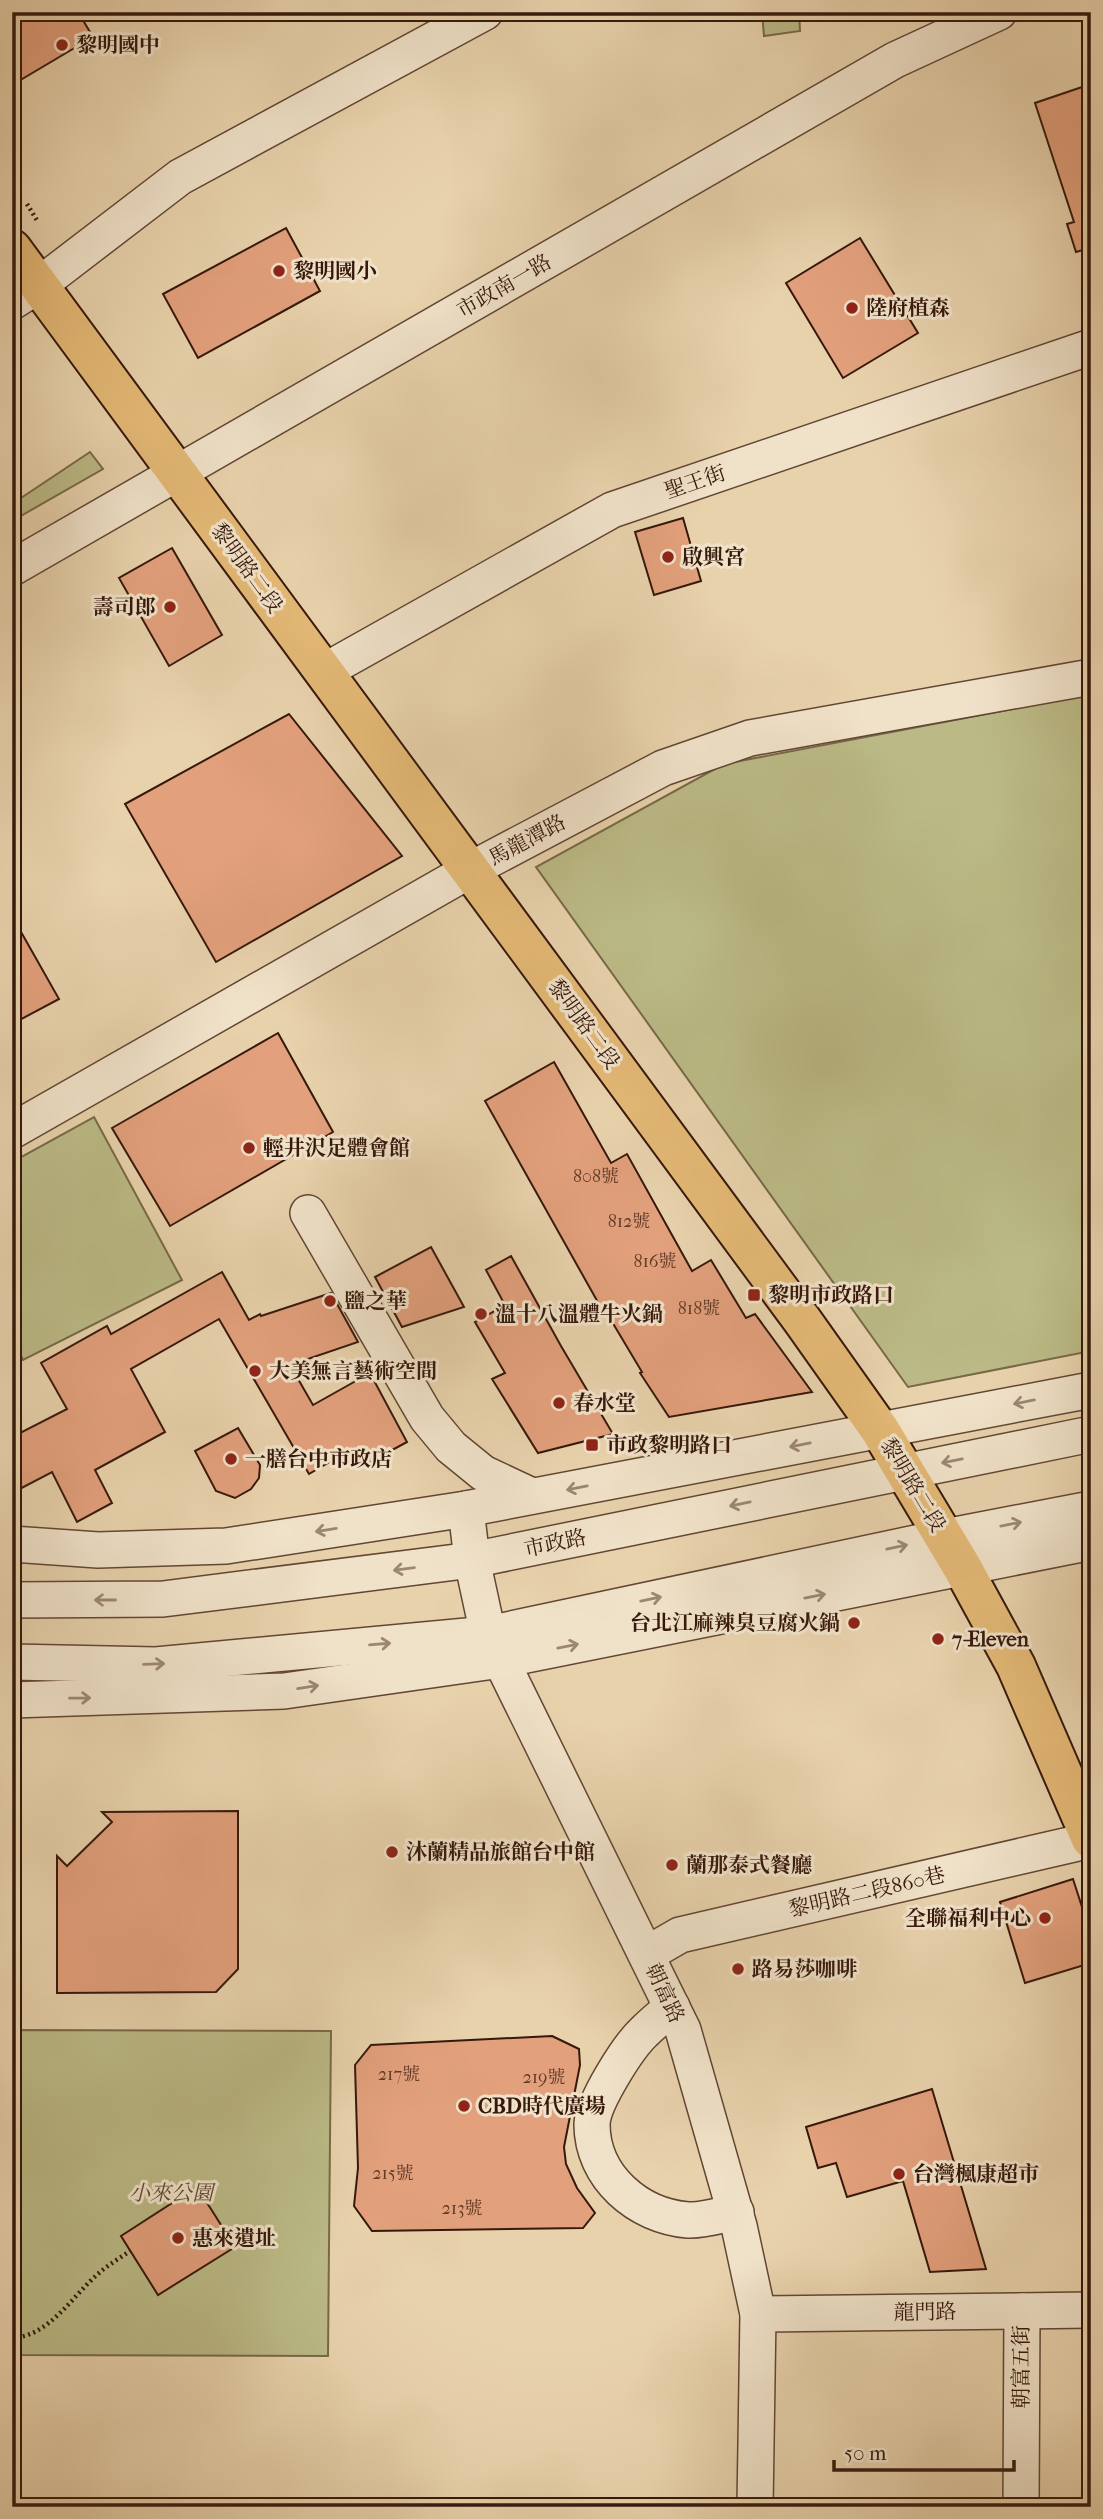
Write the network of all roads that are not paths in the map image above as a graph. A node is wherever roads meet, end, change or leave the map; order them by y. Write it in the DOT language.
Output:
graph roads {
  1 [pos="485,12"];
  2 [pos="999,12"];
  3 [pos="25,235"];
  4 [pos="26,294"];
  5 [pos="1091,347"];
  6 [pos="177,474"];
  7 [pos="12,568"];
  8 [pos="323,672"];
  9 [pos="1091,677"];
  10 [pos="470,870"];
  11 [pos="12,1131"];
  12 [pos="308,1213"];
  13 [pos="1091,1390"];
  14 [pos="880,1430"];
  15 [pos="1091,1434"];
  16 [pos="903,1471"];
  17 [pos="532,1496"];
  18 [pos="466,1509"];
  19 [pos="1091,1509"];
  20 [pos="1091,1542"];
  21 [pos="12,1544"];
  22 [pos="953,1552"];
  23 [pos="472,1560"];
  24 [pos="12,1600"];
  25 [pos="495,1647"];
  26 [pos="12,1662"];
  27 [pos="12,1700"];
  28 [pos="1091,1840"];
  29 [pos="647,1954"];
  30 [pos="672,2007"];
  31 [pos="736,2212"];
  32 [pos="1091,2310"];
  33 [pos="1022,2311"];
  34 [pos="758,2314"];
  35 [pos="755,2507"];
  36 [pos="1021,2507"];
  1 -- 4 [label="street"];
  2 -- 6 [label="street, 市政南一路"];
  3 -- 4 [label="main road, 黎明路二段"];
  4 -- 6 [label="main road, 黎明路二段"];
  5 -- 8 [label="street, 聖王街"];
  6 -- 7 [label="street, 市政南一路"];
  6 -- 8 [label="main road, 黎明路二段"];
  8 -- 10 [label="main road, 黎明路二段"];
  9 -- 10 [label="street, 馬龍潭路"];
  10 -- 11 [label="street, 馬龍潭路"];
  10 -- 14 [label="main road, 黎明路二段"];
  12 -- 17 [label="street"];
  13 -- 14 [label="street, one-way"];
  14 -- 16 [label="main road, 黎明路二段"];
  14 -- 17 [label="street, one-way"];
  15 -- 16 [label="street, 市政路, one-way"];
  16 -- 22 [label="main road, 黎明路二段"];
  16 -- 23 [label="street, 市政路, one-way"];
  17 -- 18 [label="street"];
  18 -- 21 [label="street, one-way"];
  18 -- 23 [label="street, 朝富路"];
  22 -- 19 [label="street, one-way"];
  20 -- 22 [label="street"];
  25 -- 22 [label="street, one-way"];
  22 -- 28 [label="main road, 黎明路二段"];
  23 -- 24 [label="street, 市政路, one-way"];
  23 -- 25 [label="street, 朝富路"];
  26 -- 25 [label="street, one-way"];
  27 -- 25 [label="street, one-way"];
  25 -- 29 [label="street, 朝富路"];
  28 -- 29 [label="street, 黎明路二段860巷"];
  29 -- 30 [label="street, 朝富路"];
  30 -- 31 [label="street, 朝富路"];
  30 -- 31 [label="street"];
  31 -- 34 [label="street, 朝富路"];
  32 -- 33 [label="street, 龍門路"];
  33 -- 34 [label="street, 龍門路"];
  33 -- 36 [label="street, 朝富五街"];
  34 -- 35 [label="street, 朝富路"];
}
